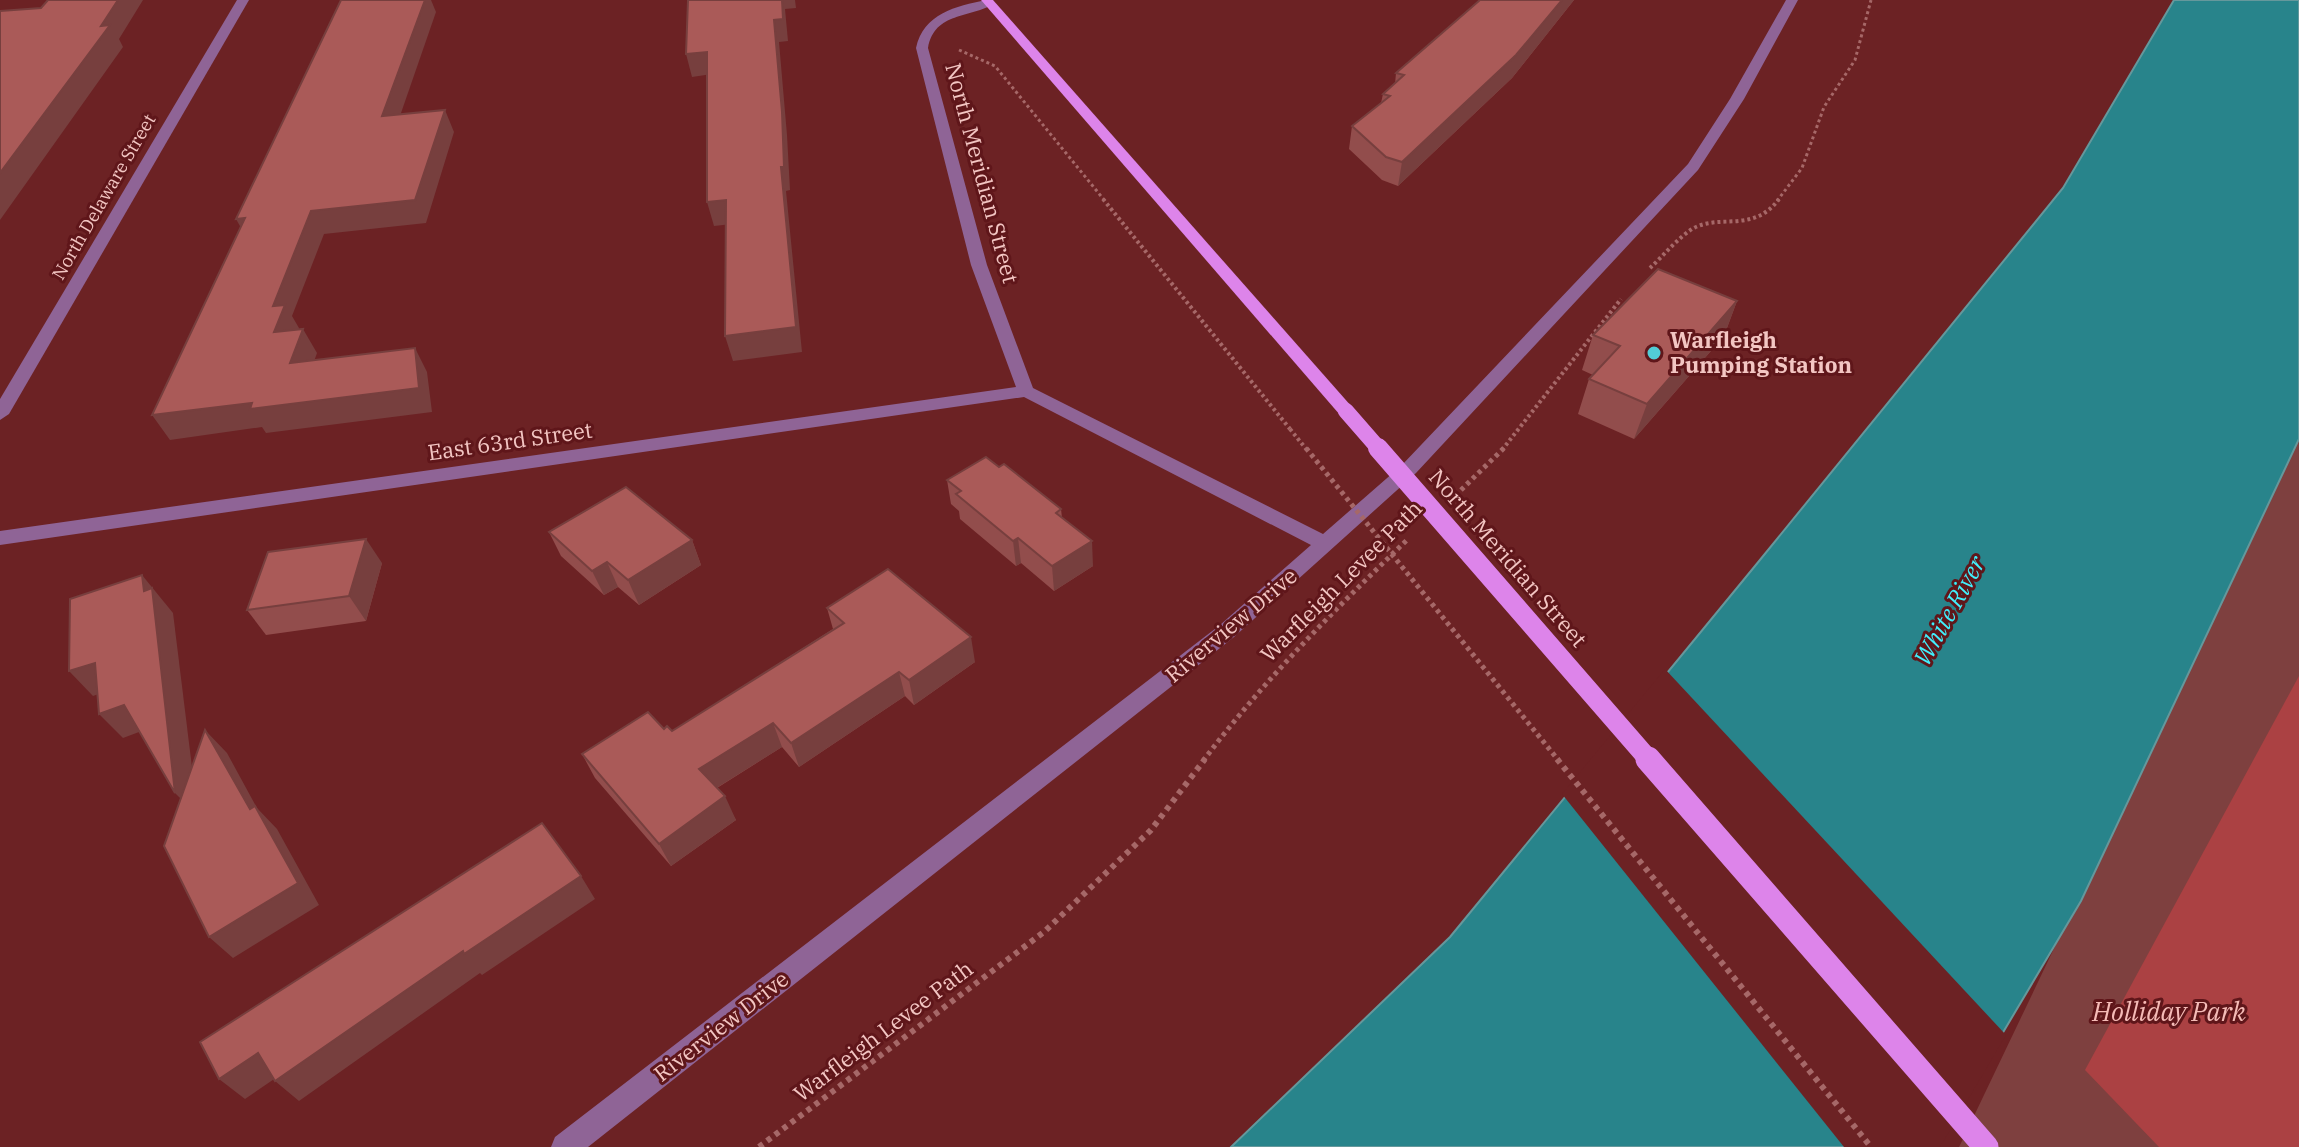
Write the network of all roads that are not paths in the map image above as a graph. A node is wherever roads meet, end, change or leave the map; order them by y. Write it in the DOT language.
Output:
graph roads {
  1 [pos="243,0"];
  2 [pos="1792,0"];
  3 [pos="988,2"];
  4 [pos="1026,391"];
  5 [pos="0,414"];
  6 [pos="0,538"];
  7 [pos="1326,544"];
  8 [pos="565,1147"];
  9 [pos="1986,1147"];
  1 -- 5 [label="street, North Delaware Street"];
  2 -- 7 [label="street, Riverview Drive"];
  3 -- 4 [label="street, North Meridian Street"];
  3 -- 9 [label="main road, North Meridian Street, bridge"];
  4 -- 6 [label="street, East 63rd Street"];
  4 -- 7 [label="street"];
  7 -- 8 [label="street, Riverview Drive"];
}
